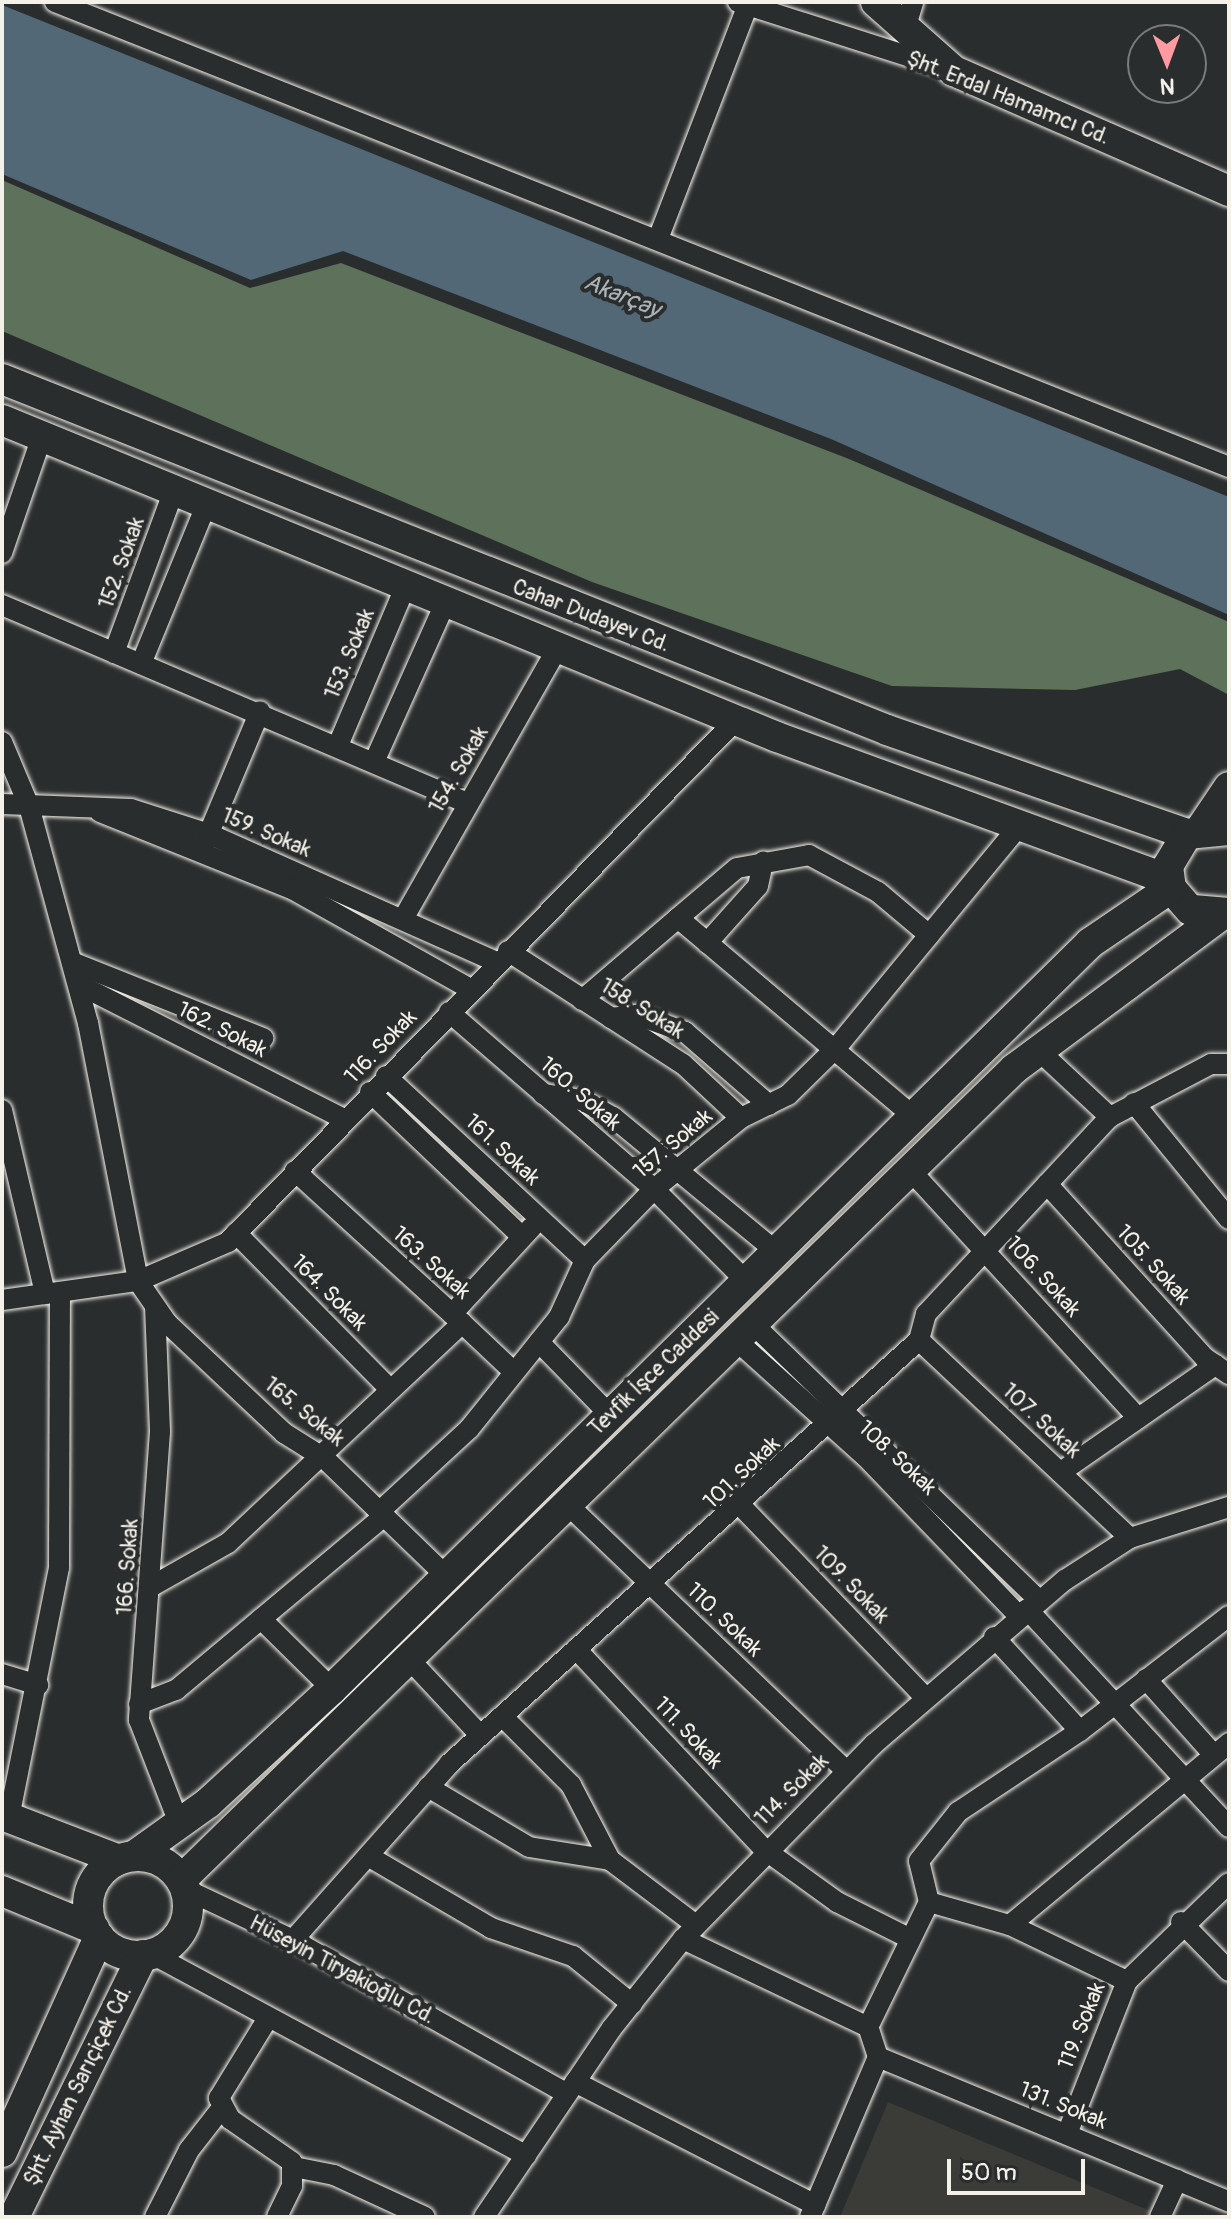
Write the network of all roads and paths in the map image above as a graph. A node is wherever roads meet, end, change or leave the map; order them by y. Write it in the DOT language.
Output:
graph roads {
  1 [pos="55,2"];
  2 [pos="876,2"];
  3 [pos="745,3"];
  4 [pos="909,15"];
  5 [pos="954,71"];
  6 [pos="1229,191"];
  7 [pos="658,239"];
  8 [pos="2,379"];
  9 [pos="2,420"];
  10 [pos="42,436"];
  11 [pos="1229,467"];
  12 [pos="174,490"];
  13 [pos="207,503"];
  14 [pos="2,553"];
  15 [pos="406,585"];
  16 [pos="446,601"];
  17 [pos="2,605"];
  18 [pos="558,647"];
  19 [pos="114,653"];
  20 [pos="141,664"];
  21 [pos="260,711"];
  22 [pos="736,720"];
  23 [pos="2,742"];
  24 [pos="339,743"];
  25 [pos="375,760"];
  26 [pos="1229,787"];
  27 [pos="467,803"];
  28 [pos="2,804"];
  29 [pos="29,806"];
  30 [pos="1016,830"];
  31 [pos="1206,830"];
  32 [pos="204,843"];
  33 [pos="763,862"];
  34 [pos="1169,884"];
  35 [pos="1224,914"];
  36 [pos="678,918"];
  37 [pos="403,919"];
  38 [pos="929,935"];
  39 [pos="707,943"];
  40 [pos="502,957"];
  41 [pos="72,962"];
  42 [pos="78,984"];
  43 [pos="470,989"];
  44 [pos="582,1000"];
  45 [pos="449,1012"];
  46 [pos="611,1018"];
  47 [pos="263,1038"];
  48 [pos="837,1047"];
  49 [pos="1037,1049"];
  50 [pos="1229,1064"];
  51 [pos="386,1076"];
  52 [pos="370,1092"];
  53 [pos="543,1094"];
  54 [pos="1134,1103"];
  55 [pos="769,1105"];
  56 [pos="2,1110"];
  57 [pos="914,1117"];
  58 [pos="1110,1117"];
  59 [pos="741,1118"];
  60 [pos="344,1119"];
  61 [pos="681,1169"];
  62 [pos="910,1170"];
  63 [pos="295,1171"];
  64 [pos="1047,1184"];
  65 [pos="654,1189"];
  66 [pos="540,1218"];
  67 [pos="1229,1219"];
  68 [pos="236,1233"];
  69 [pos="522,1237"];
  70 [pos="986,1250"];
  71 [pos="777,1252"];
  72 [pos="585,1260"];
  73 [pos="138,1281"];
  74 [pos="747,1282"];
  75 [pos="52,1293"];
  76 [pos="2,1300"];
  77 [pos="155,1306"];
  78 [pos="457,1319"];
  79 [pos="746,1334"];
  80 [pos="919,1340"];
  81 [pos="539,1342"];
  82 [pos="665,1362"];
  83 [pos="1222,1369"];
  84 [pos="514,1372"];
  85 [pos="388,1387"];
  86 [pos="689,1387"];
  87 [pos="841,1409"];
  88 [pos="610,1415"];
  89 [pos="1138,1418"];
  90 [pos="826,1426"];
  91 [pos="318,1454"];
  92 [pos="1061,1472"];
  93 [pos="567,1504"];
  94 [pos="742,1507"];
  95 [pos="1229,1507"];
  96 [pos="382,1514"];
  97 [pos="1130,1538"];
  98 [pos="446,1576"];
  99 [pos="654,1585"];
  100 [pos="152,1586"];
  101 [pos="1029,1608"];
  102 [pos="1229,1616"];
  103 [pos="261,1619"];
  104 [pos="994,1637"];
  105 [pos="576,1649"];
  106 [pos="408,1658"];
  107 [pos="2,1674"];
  108 [pos="1146,1679"];
  109 [pos="38,1685"];
  110 [pos="332,1689"];
  111 [pos="925,1697"];
  112 [pos="1116,1701"];
  113 [pos="139,1704"];
  114 [pos="502,1716"];
  115 [pos="1080,1731"];
  116 [pos="480,1735"];
  117 [pos="1222,1749"];
  118 [pos="846,1771"];
  119 [pos="1186,1779"];
  120 [pos="428,1787"];
  121 [pos="6,1817"];
  122 [pos="179,1823"];
  123 [pos="1229,1827"];
  124 [pos="765,1850"];
  125 [pos="368,1856"];
  126 [pos="126,1858"];
  127 [pos="610,1860"];
  128 [pos="1229,1883"];
  129 [pos="183,1884"];
  130 [pos="2,1891"];
  131 [pos="929,1902"];
  132 [pos="1181,1922"];
  133 [pos="1010,1925"];
  134 [pos="689,1932"];
  135 [pos="96,1933"];
  136 [pos="909,1938"];
  137 [pos="293,1940"];
  138 [pos="147,1955"];
  139 [pos="1229,1971"];
  140 [pos="1127,1981"];
  141 [pos="632,2004"];
  142 [pos="268,2018"];
  143 [pos="868,2027"];
  144 [pos="878,2057"];
  145 [pos="571,2088"];
  146 [pos="221,2109"];
  147 [pos="1067,2134"];
  148 [pos="2,2152"];
  149 [pos="526,2155"];
  150 [pos="294,2167"];
  151 [pos="1177,2180"];
  152 [pos="1226,2197"];
  153 [pos="813,2211"];
  154 [pos="398,2212"];
  155 [pos="14,2217"];
  156 [pos="155,2217"];
  157 [pos="277,2217"];
  158 [pos="425,2217"];
  159 [pos="484,2217"];
  160 [pos="1160,2217"];
  1 -- 7 [label="street"];
  2 -- 4 [label="main road"];
  3 -- 5 [label="street, Şht. Erdal Hamamcı Cd."];
  3 -- 7 [label="street"];
  4 -- 5 [label="main road"];
  5 -- 6 [label="main road, Şht. Erdal Hamamcı Cd."];
  7 -- 11 [label="street"];
  8 -- 31 [label="main road, Cahar Dudayev Cd."];
  9 -- 10 [label="main road, Cahar Dudayev Cd."];
  10 -- 12 [label="main road, Cahar Dudayev Cd."];
  10 -- 14 [label="street"];
  12 -- 13 [label="main road, Cahar Dudayev Cd."];
  12 -- 19 [label="street, 152. Sokak"];
  13 -- 15 [label="main road, Cahar Dudayev Cd."];
  13 -- 20 [label="street"];
  15 -- 16 [label="main road, Cahar Dudayev Cd."];
  15 -- 24 [label="street, 153. Sokak"];
  16 -- 18 [label="main road, Cahar Dudayev Cd."];
  16 -- 25 [label="street"];
  17 -- 19 [label="street"];
  18 -- 22 [label="main road, Cahar Dudayev Cd."];
  18 -- 27 [label="street, 154. Sokak"];
  19 -- 20 [label="street"];
  20 -- 21 [label="street"];
  21 -- 24 [label="street"];
  21 -- 32 [label="street"];
  22 -- 30 [label="main road, Cahar Dudayev Cd."];
  22 -- 40 [label="street, 116. Sokak"];
  23 -- 29 [label="street"];
  24 -- 25 [label="street"];
  25 -- 27 [label="street"];
  26 -- 31 [label="main road"];
  27 -- 37 [label="street, 154. Sokak"];
  28 -- 29 [label="street, 159. Sokak"];
  29 -- 32 [label="street, 159. Sokak"];
  29 -- 41 [label="street"];
  30 -- 34 [label="main road, Cahar Dudayev Cd."];
  30 -- 38 [label="street, 157. Sokak"];
  31 -- 34 [label="main road"];
  32 -- 37 [label="street, 159. Sokak"];
  32 -- 43 [label="street"];
  33 -- 36 [label="street"];
  33 -- 38 [label="street"];
  33 -- 39 [label="street"];
  34 -- 35 [label="main road"];
  34 -- 57 [label="main road, Tevfik İşce Caddesi"];
  35 -- 49 [label="main road, Tevfik İşce Caddesi"];
  36 -- 39 [label="street"];
  36 -- 44 [label="street"];
  37 -- 40 [label="street, 159. Sokak"];
  38 -- 48 [label="street, 157. Sokak"];
  39 -- 48 [label="street"];
  40 -- 43 [label="street, 116. Sokak"];
  40 -- 44 [label="street, 158. Sokak"];
  41 -- 42 [label="street"];
  41 -- 47 [label="street"];
  42 -- 60 [label="street, 162. Sokak"];
  42 -- 73 [label="street"];
  43 -- 45 [label="street, 116. Sokak"];
  44 -- 46 [label="street, 158. Sokak"];
  45 -- 51 [label="street, 116. Sokak"];
  45 -- 53 [label="street, 160. Sokak"];
  46 -- 55 [label="street"];
  46 -- 59 [label="street, 158. Sokak"];
  48 -- 55 [label="street, 157. Sokak"];
  48 -- 57 [label="street"];
  49 -- 58 [label="street"];
  49 -- 62 [label="main road, Tevfik İşce Caddesi"];
  50 -- 54 [label="street, 101. Sokak"];
  51 -- 52 [label="street, 116. Sokak"];
  51 -- 66 [label="street, 161. Sokak"];
  52 -- 60 [label="street, 116. Sokak"];
  52 -- 69 [label="street"];
  53 -- 61 [label="street"];
  53 -- 65 [label="street, 160. Sokak"];
  54 -- 58 [label="street, 101. Sokak"];
  54 -- 67 [label="street"];
  55 -- 59 [label="street, 157. Sokak"];
  56 -- 75 [label="street"];
  57 -- 71 [label="main road, Tevfik İşce Caddesi"];
  58 -- 64 [label="street, 101. Sokak"];
  59 -- 61 [label="street, 157. Sokak"];
  60 -- 63 [label="street, 116. Sokak"];
  61 -- 65 [label="street, 157. Sokak"];
  61 -- 71 [label="street"];
  62 -- 70 [label="street, 106. Sokak"];
  62 -- 79 [label="main road, Tevfik İşce Caddesi"];
  63 -- 68 [label="street, 116. Sokak"];
  63 -- 78 [label="street, 163. Sokak"];
  64 -- 70 [label="street, 101. Sokak"];
  64 -- 83 [label="street, 105. Sokak"];
  65 -- 72 [label="street, 157. Sokak"];
  65 -- 74 [label="street, 160. Sokak"];
  66 -- 69 [label="street"];
  66 -- 72 [label="street, 161. Sokak"];
  68 -- 73 [label="street, 116. Sokak"];
  68 -- 85 [label="street, 164. Sokak"];
  69 -- 78 [label="street"];
  70 -- 80 [label="street, 101. Sokak"];
  70 -- 89 [label="street, 106. Sokak"];
  71 -- 74 [label="main road, Tevfik İşce Caddesi"];
  72 -- 81 [label="street, 157. Sokak"];
  73 -- 75 [label="street, 116. Sokak"];
  73 -- 77 [label="street, 165. Sokak"];
  74 -- 82 [label="main road, Tevfik İşce Caddesi"];
  75 -- 76 [label="street, 116. Sokak"];
  75 -- 109 [label="street"];
  77 -- 91 [label="street, 165. Sokak"];
  77 -- 100 [label="street, 166. Sokak"];
  78 -- 84 [label="street"];
  78 -- 85 [label="street, 163. Sokak"];
  79 -- 86 [label="main road, Tevfik İşce Caddesi"];
  79 -- 87 [label="street"];
  79 -- 90 [label="street, 108. Sokak"];
  80 -- 87 [label="street, 101. Sokak"];
  80 -- 92 [label="street, 107. Sokak"];
  81 -- 84 [label="street, 157. Sokak"];
  81 -- 88 [label="street"];
  82 -- 86 [label="main road"];
  82 -- 88 [label="main road, Tevfik İşce Caddesi"];
  83 -- 89 [label="street"];
  84 -- 96 [label="street, 157. Sokak"];
  85 -- 91 [label="street, 163. Sokak"];
  86 -- 93 [label="main road, Tevfik İşce Caddesi"];
  87 -- 90 [label="street, 101. Sokak"];
  87 -- 101 [label="street"];
  88 -- 98 [label="main road, Tevfik İşce Caddesi"];
  89 -- 92 [label="street"];
  90 -- 94 [label="street, 101. Sokak"];
  90 -- 101 [label="street, 108. Sokak"];
  91 -- 96 [label="street, 165. Sokak"];
  91 -- 100 [label="street, 163. Sokak"];
  92 -- 97 [label="street, 107. Sokak"];
  93 -- 99 [label="street, 110. Sokak"];
  93 -- 106 [label="main road, Tevfik İşce Caddesi"];
  94 -- 99 [label="street, 101. Sokak"];
  94 -- 111 [label="street, 109. Sokak"];
  95 -- 97 [label="street, 114. Sokak"];
  96 -- 98 [label="street, 165. Sokak"];
  96 -- 103 [label="street, 157. Sokak"];
  97 -- 101 [label="street, 114. Sokak"];
  98 -- 110 [label="main road, Tevfik İşce Caddesi"];
  99 -- 105 [label="street, 101. Sokak"];
  99 -- 118 [label="street, 110. Sokak"];
  100 -- 113 [label="street, 166. Sokak"];
  101 -- 104 [label="street, 114. Sokak"];
  101 -- 112 [label="street"];
  102 -- 108 [label="street"];
  103 -- 110 [label="street"];
  103 -- 113 [label="street, 157. Sokak"];
  104 -- 111 [label="street, 114. Sokak"];
  104 -- 115 [label="street"];
  105 -- 114 [label="street, 101. Sokak"];
  105 -- 124 [label="street, 111. Sokak"];
  106 -- 116 [label="street"];
  106 -- 129 [label="main road, Tevfik İşce Caddesi"];
  107 -- 109 [label="street"];
  108 -- 112 [label="street"];
  108 -- 117 [label="street"];
  109 -- 121 [label="street"];
  110 -- 122 [label="main road, Tevfik İşce Caddesi"];
  111 -- 118 [label="street, 114. Sokak"];
  112 -- 115 [label="street"];
  112 -- 119 [label="street"];
  113 -- 122 [label="street, 166. Sokak"];
  114 -- 116 [label="street, 101. Sokak"];
  114 -- 127 [label="street"];
  115 -- 131 [label="street"];
  116 -- 120 [label="street, 101. Sokak"];
  117 -- 119 [label="street"];
  118 -- 124 [label="street, 114. Sokak"];
  119 -- 123 [label="street"];
  119 -- 133 [label="street"];
  120 -- 125 [label="street, 101. Sokak"];
  120 -- 127 [label="street"];
  121 -- 126 [label="main road, Hüseyin Tiryakioğlu Cd."];
  122 -- 126 [label="main road, Tevfik İşce Caddesi"];
  124 -- 134 [label="street, 114. Sokak"];
  124 -- 136 [label="street, 111. Sokak"];
  125 -- 137 [label="street, 101. Sokak"];
  125 -- 141 [label="street"];
  126 -- 129 [label="main road, Hüseyin Tiryakioğlu Cd."];
  126 -- 135 [label="main road"];
  127 -- 134 [label="street"];
  128 -- 132 [label="street, 119. Sokak"];
  129 -- 137 [label="street, Hüseyin Tiryakioğlu Cd."];
  129 -- 138 [label="main road"];
  130 -- 135 [label="main road"];
  131 -- 133 [label="street"];
  131 -- 136 [label="street"];
  132 -- 139 [label="street"];
  132 -- 140 [label="street, 119. Sokak"];
  133 -- 140 [label="street"];
  134 -- 141 [label="street, 114. Sokak"];
  134 -- 143 [label="street"];
  135 -- 138 [label="main road"];
  135 -- 148 [label="main road, Şht. Ayhan Sarıçiçek Cd."];
  136 -- 143 [label="street"];
  137 -- 145 [label="street, Hüseyin Tiryakioğlu Cd."];
  138 -- 142 [label="street"];
  138 -- 155 [label="main road, Şht. Ayhan Sarıçiçek Cd."];
  140 -- 147 [label="street, 119. Sokak"];
  141 -- 145 [label="street, 114. Sokak"];
  142 -- 146 [label="street"];
  142 -- 149 [label="street"];
  143 -- 144 [label="street"];
  144 -- 147 [label="street, 131. Sokak"];
  144 -- 153 [label="street"];
  145 -- 149 [label="street, 114. Sokak"];
  145 -- 153 [label="street, Hüseyin Tiryakioğlu Cd."];
  146 -- 150 [label="street"];
  146 -- 156 [label="street"];
  147 -- 151 [label="street, 131. Sokak"];
  149 -- 159 [label="street, 114. Sokak"];
  150 -- 154 [label="street"];
  150 -- 157 [label="street"];
  151 -- 152 [label="street, 131. Sokak"];
  151 -- 160 [label="street"];
  154 -- 158 [label="street"];
}
